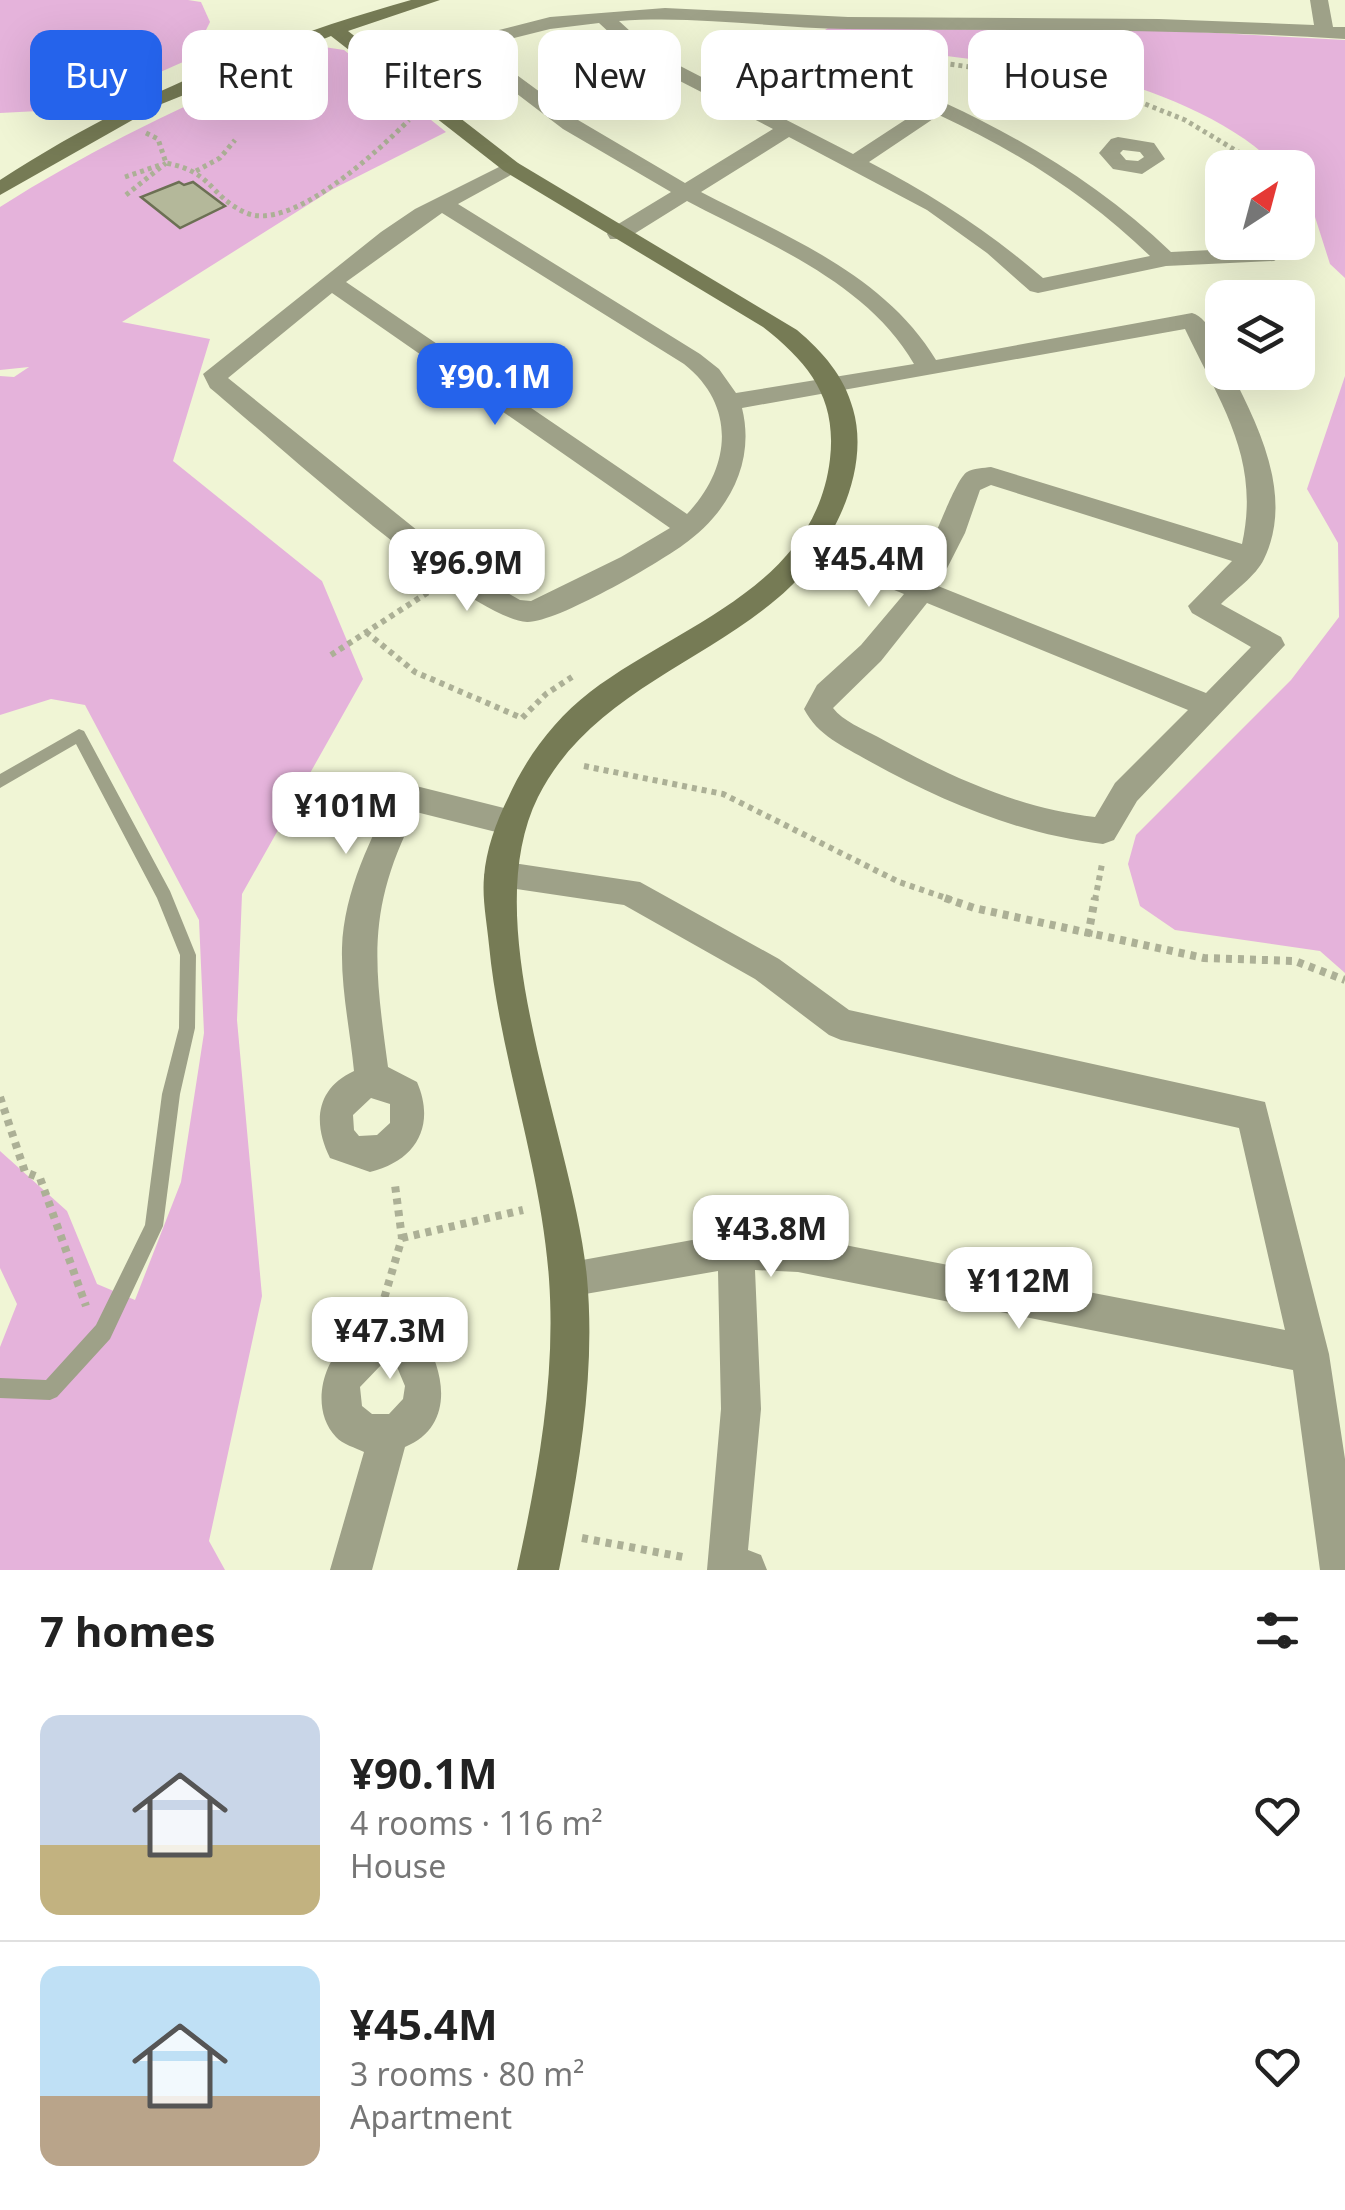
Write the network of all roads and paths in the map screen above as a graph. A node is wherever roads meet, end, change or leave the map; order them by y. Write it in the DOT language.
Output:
graph roads {
  1 [pos="430,0"];
  2 [pos="898,0"];
  3 [pos="1319,0"];
  4 [pos="404,3"];
  5 [pos="604,17"];
  6 [pos="900,22"];
  7 [pos="336,31"];
  8 [pos="1335,32"];
  9 [pos="948,63"];
  10 [pos="701,85"];
  11 [pos="162,98"];
  12 [pos="115,120"];
  13 [pos="122,120"];
  14 [pos="409,120"];
  15 [pos="770,120"];
  16 [pos="788,129"];
  17 [pos="236,140"];
  18 [pos="1235,150"];
  19 [pos="1114,161"];
  20 [pos="166,163"];
  21 [pos="854,163"];
  22 [pos="512,167"];
  23 [pos="196,171"];
  24 [pos="125,177"];
  25 [pos="1078,182"];
  26 [pos="0,188"];
  27 [pos="688,191"];
  28 [pos="126,195"];
  29 [pos="443,204"];
  30 [pos="618,234"];
  31 [pos="1205,257"];
  32 [pos="1166,259"];
  33 [pos="331,282"];
  34 [pos="930,369"];
  35 [pos="833,386"];
  36 [pos="730,402"];
  37 [pos="690,529"];
  38 [pos="810,545"];
  39 [pos="1252,557"];
  40 [pos="454,575"];
  41 [pos="923,589"];
  42 [pos="366,632"];
  43 [pos="330,655"];
  44 [pos="573,676"];
  45 [pos="1208,706"];
  46 [pos="543,761"];
  47 [pos="0,782"];
  48 [pos="512,823"];
  49 [pos="1103,831"];
  50 [pos="500,875"];
  51 [pos="1088,936"];
  52 [pos="1345,980"];
  53 [pos="372,1082"];
  54 [pos="0,1098"];
  55 [pos="390,1149"];
  56 [pos="558,1202"];
  57 [pos="402,1238"];
  58 [pos="736,1250"];
  59 [pos="568,1278"];
  60 [pos="103,1332"];
  61 [pos="368,1348"];
  62 [pos="1310,1354"];
  63 [pos="0,1388"];
  64 [pos="390,1435"];
  65 [pos="547,1531"];
  66 [pos="736,1568"];
  67 [pos="351,1570"];
  68 [pos="538,1570"];
  69 [pos="1341,1570"];
  1 -- 4 [label="street"];
  2 -- 6 [label="street"];
  3 -- 8 [label="street"];
  4 -- 7 [label="street"];
  5 -- 6 [label="street"];
  5 -- 10 [label="street"];
  5 -- 27 [label="street"];
  6 -- 8 [label="street"];
  7 -- 11 [label="street"];
  7 -- 22 [label="street"];
  9 -- 18 [label="path"];
  12 -- 26 [label="street"];
  13 -- 20 [label="path"];
  14 -- 23 [label="path"];
  15 -- 16 [label="street"];
  16 -- 21 [label="street"];
  16 -- 27 [label="street"];
  17 -- 23 [label="path"];
  19 -- 25 [label="street"];
  20 -- 23 [label="path"];
  20 -- 24 [label="path"];
  20 -- 28 [label="path"];
  21 -- 25 [label="street"];
  21 -- 32 [label="street"];
  22 -- 29 [label="street"];
  22 -- 30 [label="street"];
  25 -- 32 [label="street"];
  27 -- 30 [label="street"];
  27 -- 34 [label="street"];
  29 -- 33 [label="street"];
  29 -- 36 [label="street"];
  30 -- 35 [label="street"];
  31 -- 32 [label="street"];
  33 -- 37 [label="street"];
  33 -- 40 [label="street"];
  34 -- 35 [label="street"];
  34 -- 39 [label="street"];
  35 -- 36 [label="street"];
  35 -- 38 [label="street"];
  36 -- 37 [label="street"];
  37 -- 40 [label="street"];
  38 -- 41 [label="street"];
  38 -- 46 [label="street"];
  39 -- 41 [label="street"];
  39 -- 45 [label="street"];
  40 -- 42 [label="path"];
  41 -- 45 [label="street"];
  41 -- 49 [label="street"];
  42 -- 43 [label="path"];
  42 -- 44 [label="path"];
  45 -- 49 [label="street"];
  46 -- 48 [label="street"];
  46 -- 51 [label="path"];
  47 -- 60 [label="lane"];
  48 -- 50 [label="street"];
  48 -- 53 [label="street"];
  49 -- 51 [label="path"];
  50 -- 56 [label="street"];
  50 -- 62 [label="street"];
  51 -- 52 [label="path"];
  53 -- 55 [label="street"];
  53 -- 55 [label="street"];
  54 -- 60 [label="path"];
  55 -- 57 [label="path"];
  56 -- 57 [label="path"];
  56 -- 59 [label="street"];
  57 -- 61 [label="path"];
  58 -- 59 [label="street"];
  58 -- 62 [label="street"];
  58 -- 66 [label="street"];
  59 -- 65 [label="street"];
  60 -- 63 [label="lane"];
  61 -- 64 [label="street"];
  61 -- 64 [label="street"];
  62 -- 69 [label="street"];
  64 -- 67 [label="street"];
  65 -- 66 [label="path"];
  65 -- 68 [label="street"];
}
